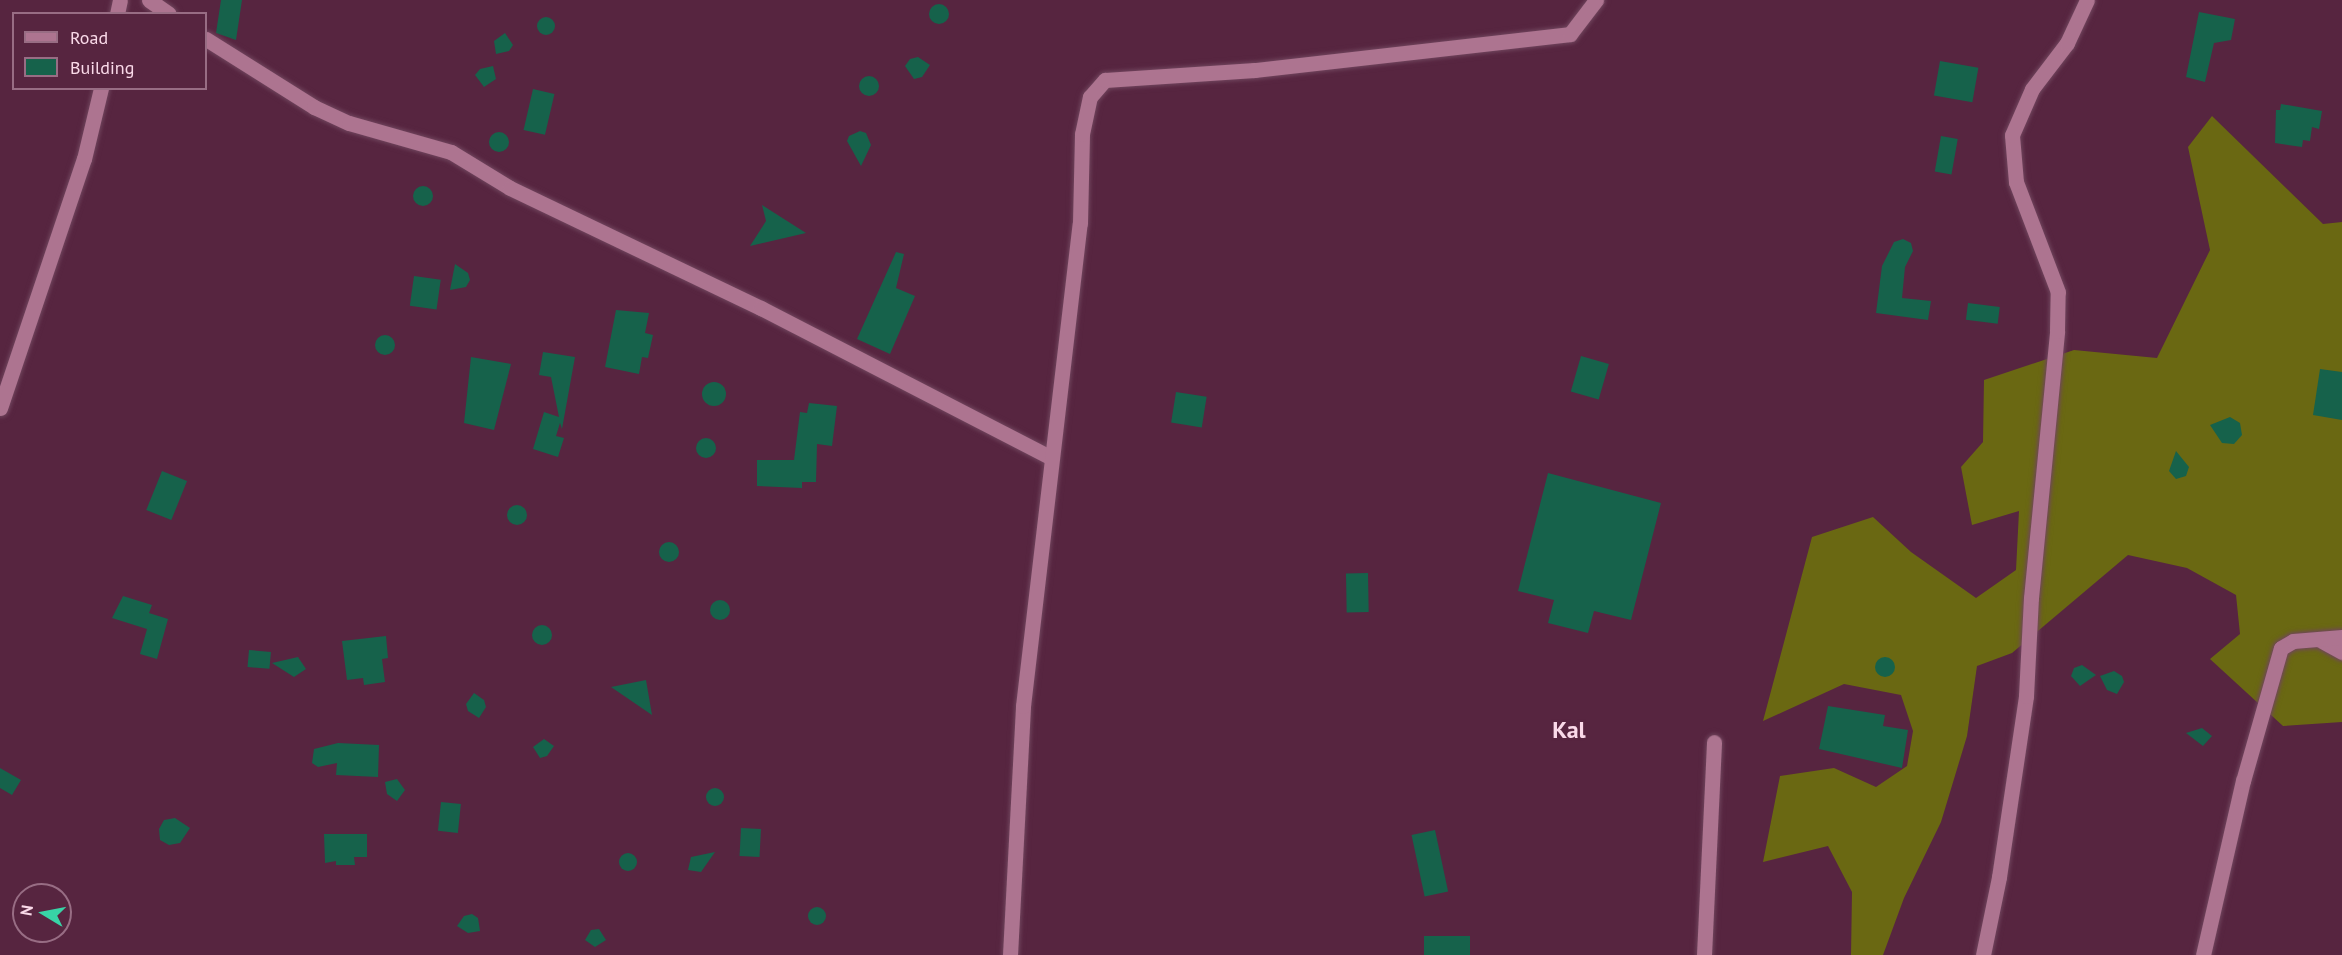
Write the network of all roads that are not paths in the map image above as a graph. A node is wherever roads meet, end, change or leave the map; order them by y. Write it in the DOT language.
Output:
graph roads {
  1 [pos="149,0"];
  2 [pos="1596,0"];
  3 [pos="2087,0"];
  4 [pos="166,12"];
  5 [pos="207,40"];
  6 [pos="101,90"];
  7 [pos="0,408"];
  8 [pos="1052,458"];
  9 [pos="2342,637"];
  10 [pos="2322,640"];
  11 [pos="2342,652"];
  12 [pos="1714,742"];
  13 [pos="1010,955"];
  14 [pos="1704,955"];
  15 [pos="1983,955"];
  16 [pos="2203,955"];
  1 -- 4 [label="street"];
  2 -- 8 [label="street"];
  3 -- 15 [label="street"];
  5 -- 8 [label="street"];
  6 -- 7 [label="street"];
  8 -- 13 [label="street"];
  9 -- 10 [label="street"];
  10 -- 11 [label="street"];
  10 -- 16 [label="street"];
  12 -- 14 [label="street"];
}
